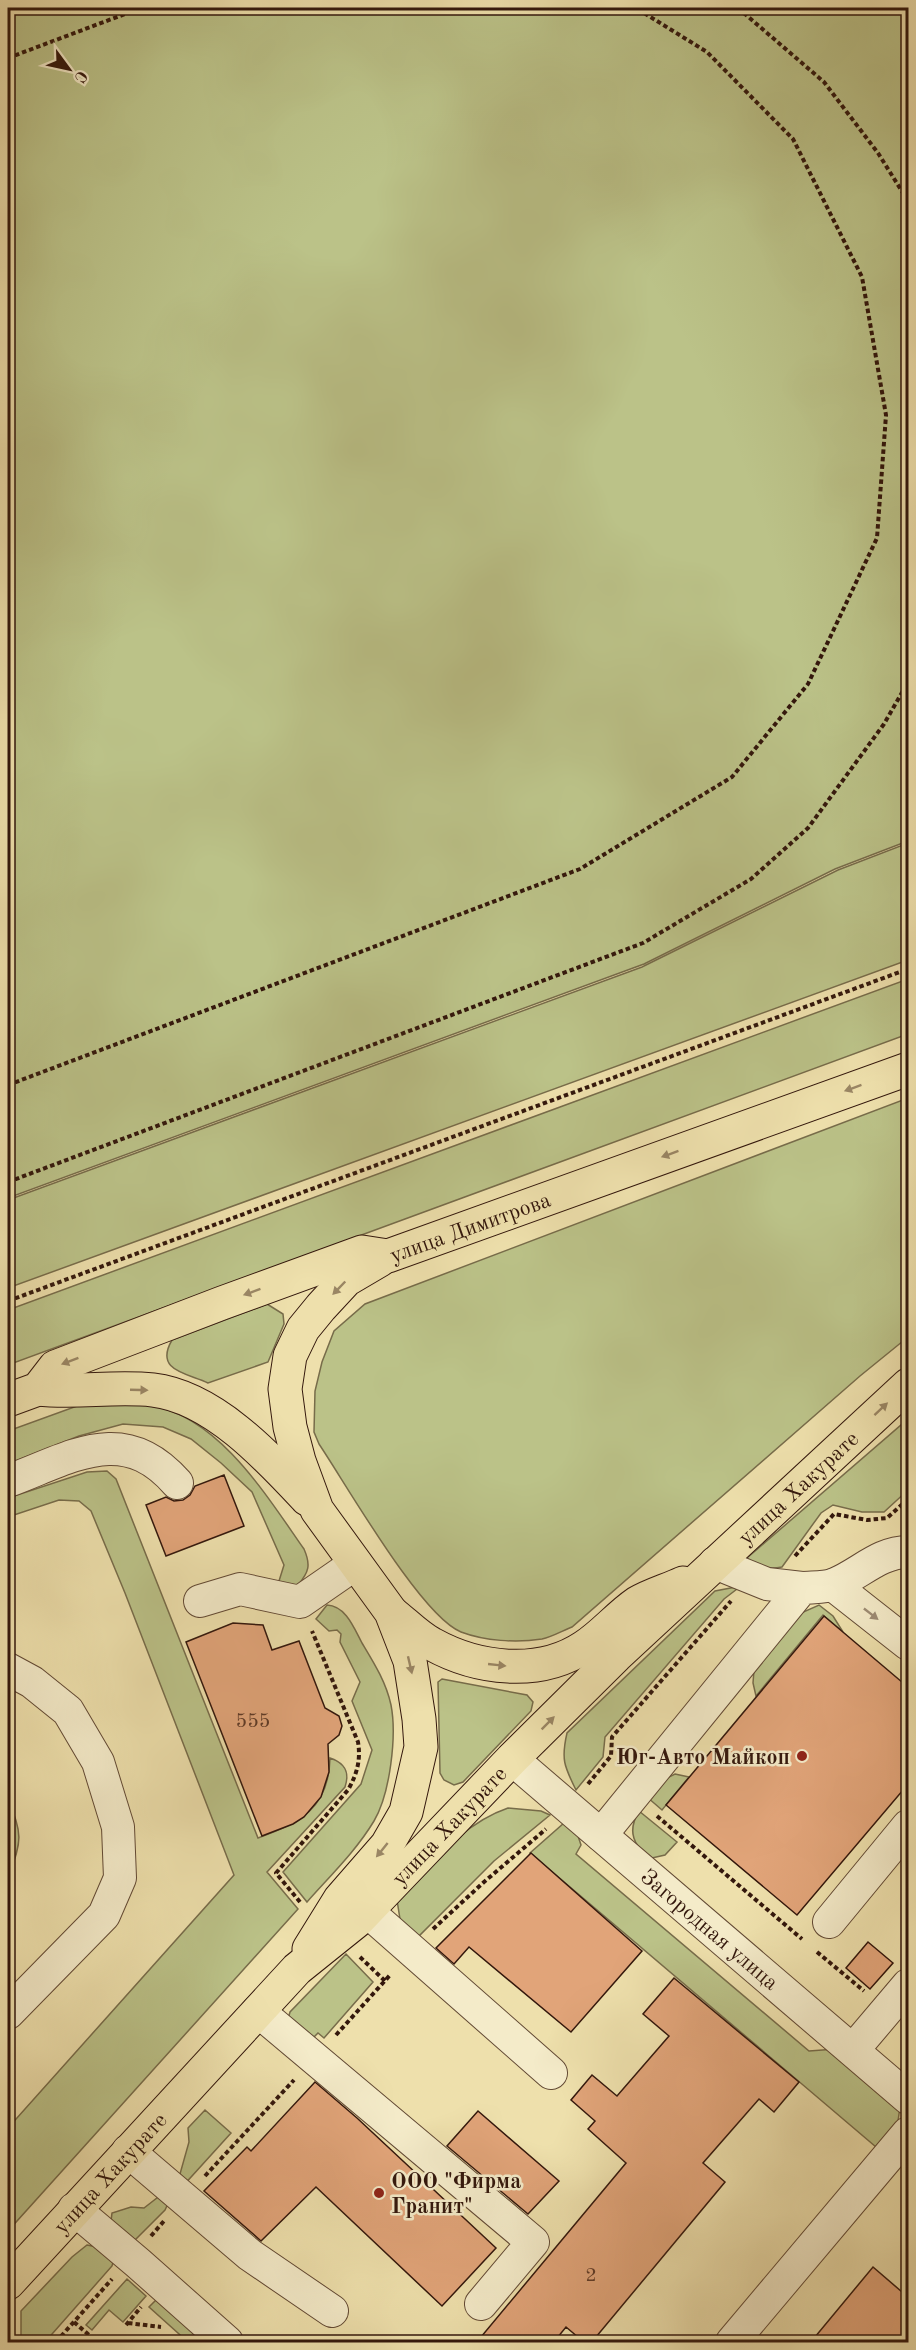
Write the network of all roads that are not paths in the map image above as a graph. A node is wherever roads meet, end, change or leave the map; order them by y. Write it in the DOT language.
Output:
graph roads {
  1 [pos="909,1068"];
  2 [pos="388,1256"];
  3 [pos="909,1384"];
  4 [pos="38,1389"];
  5 [pos="8,1400"];
  6 [pos="8,1481"];
  7 [pos="177,1483"];
  8 [pos="317,1510"];
  9 [pos="909,1552"];
  10 [pos="355,1564"];
  11 [pos="710,1569"];
  12 [pos="833,1586"];
  13 [pos="802,1588"];
  14 [pos="200,1602"];
  15 [pos="391,1612"];
  16 [pos="909,1644"];
  17 [pos="8,1669"];
  18 [pos="512,1759"];
  19 [pos="909,1826"];
  20 [pos="601,1835"];
  21 [pos="367,1911"];
  22 [pos="818,1933"];
  23 [pos="297,1969"];
  24 [pos="909,1985"];
  25 [pos="258,2011"];
  26 [pos="8,2013"];
  27 [pos="853,2050"];
  28 [pos="551,2073"];
  29 [pos="909,2098"];
  30 [pos="909,2133"];
  31 [pos="128,2151"];
  32 [pos="74,2210"];
  33 [pos="8,2283"];
  34 [pos="481,2304"];
  35 [pos="332,2311"];
  36 [pos="228,2343"];
  37 [pos="732,2343"];
  1 -- 2 [label="main road, улица Димитрова, one-way"];
  2 -- 4 [label="main road, улица Димитрова, one-way"];
  2 -- 8 [label="main road, one-way"];
  11 -- 3 [label="main road, улица Хакурате, one-way"];
  4 -- 5 [label="main road, улица Димитрова"];
  4 -- 8 [label="main road, one-way"];
  6 -- 7 [label="street"];
  8 -- 10 [label="main road"];
  9 -- 12 [label="street"];
  10 -- 14 [label="street"];
  10 -- 15 [label="main road"];
  11 -- 13 [label="street"];
  15 -- 11 [label="main road, one-way"];
  18 -- 11 [label="main road, улица Хакурате, one-way"];
  12 -- 13 [label="street"];
  12 -- 16 [label="street, one-way"];
  13 -- 20 [label="street"];
  15 -- 23 [label="main road, one-way"];
  17 -- 26 [label="street"];
  18 -- 20 [label="street, Загородная улица"];
  18 -- 21 [label="main road, улица Хакурате"];
  19 -- 22 [label="street"];
  20 -- 27 [label="street, Загородная улица"];
  21 -- 23 [label="main road, улица Хакурате"];
  21 -- 28 [label="street"];
  23 -- 25 [label="main road, улица Хакурате"];
  24 -- 27 [label="street"];
  25 -- 31 [label="main road, улица Хакурате"];
  25 -- 34 [label="street"];
  27 -- 29 [label="street, Загородная улица"];
  30 -- 37 [label="street"];
  31 -- 32 [label="main road, улица Хакурате"];
  31 -- 35 [label="street"];
  32 -- 33 [label="main road, улица Хакурате"];
  32 -- 36 [label="street"];
}
